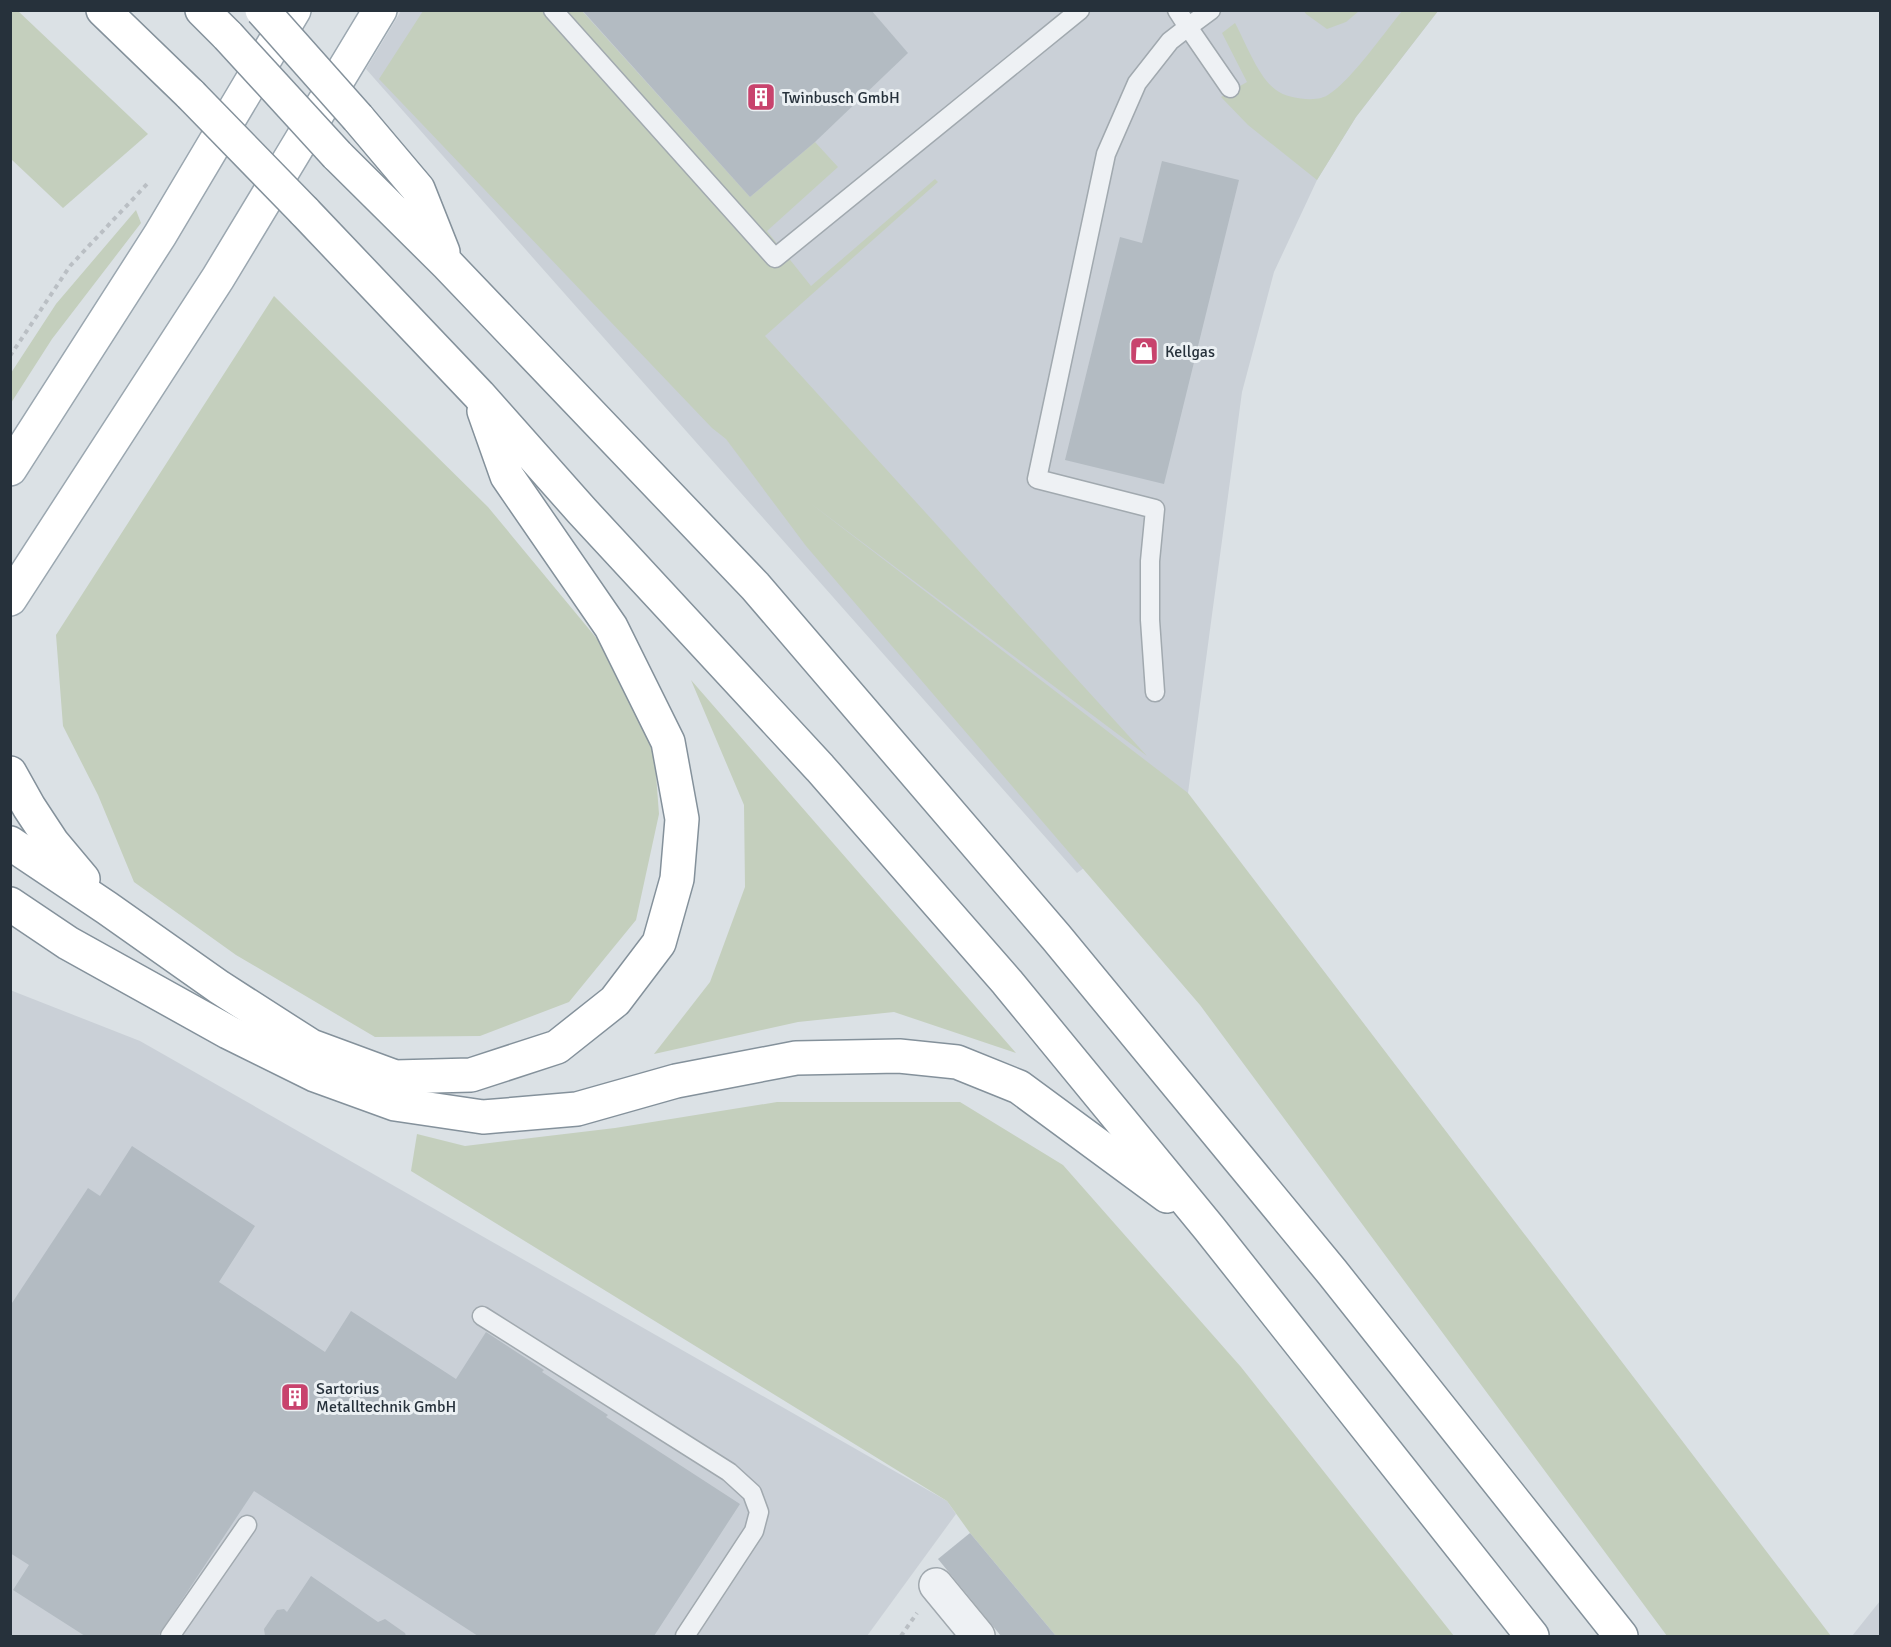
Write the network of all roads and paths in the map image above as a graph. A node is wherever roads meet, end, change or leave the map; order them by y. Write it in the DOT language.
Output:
graph roads {
  1 [pos="103,10"];
  2 [pos="202,10"];
  3 [pos="262,10"];
  4 [pos="294,10"];
  5 [pos="380,10"];
  6 [pos="553,10"];
  7 [pos="1177,10"];
  8 [pos="1211,10"];
  9 [pos="1078,11"];
  10 [pos="1188,27"];
  11 [pos="1230,88"];
  12 [pos="151,181"];
  13 [pos="448,265"];
  14 [pos="10,356"];
  15 [pos="479,395"];
  16 [pos="10,469"];
  17 [pos="10,598"];
  18 [pos="1155,692"];
  19 [pos="10,773"];
  20 [pos="10,843"];
  21 [pos="10,904"];
  22 [pos="107,908"];
  23 [pos="10,933"];
  24 [pos="68,943"];
  25 [pos="1209,1227"];
  26 [pos="482,1316"];
  27 [pos="247,1526"];
  28 [pos="936,1585"];
  29 [pos="170,1636"];
  30 [pos="685,1636"];
  31 [pos="978,1636"];
  32 [pos="1532,1636"];
  33 [pos="1621,1636"];
  1 -- 15 [label="main road, bridge"];
  2 -- 13 [label="main road, bridge"];
  3 -- 13 [label="main road, bridge"];
  4 -- 16 [label="main road"];
  5 -- 17 [label="main road"];
  6 -- 9 [label="lane"];
  7 -- 10 [label="lane"];
  8 -- 10 [label="lane"];
  10 -- 11 [label="lane"];
  10 -- 18 [label="lane"];
  12 -- 14 [label="path"];
  13 -- 33 [label="main road"];
  15 -- 22 [label="main road"];
  15 -- 25 [label="main road"];
  19 -- 22 [label="main road"];
  20 -- 22 [label="main road"];
  21 -- 24 [label="main road"];
  23 -- 24 [label="main road"];
  24 -- 25 [label="main road"];
  25 -- 32 [label="main road"];
  26 -- 30 [label="lane"];
  27 -- 29 [label="lane"];
  28 -- 31 [label="street"];
}
